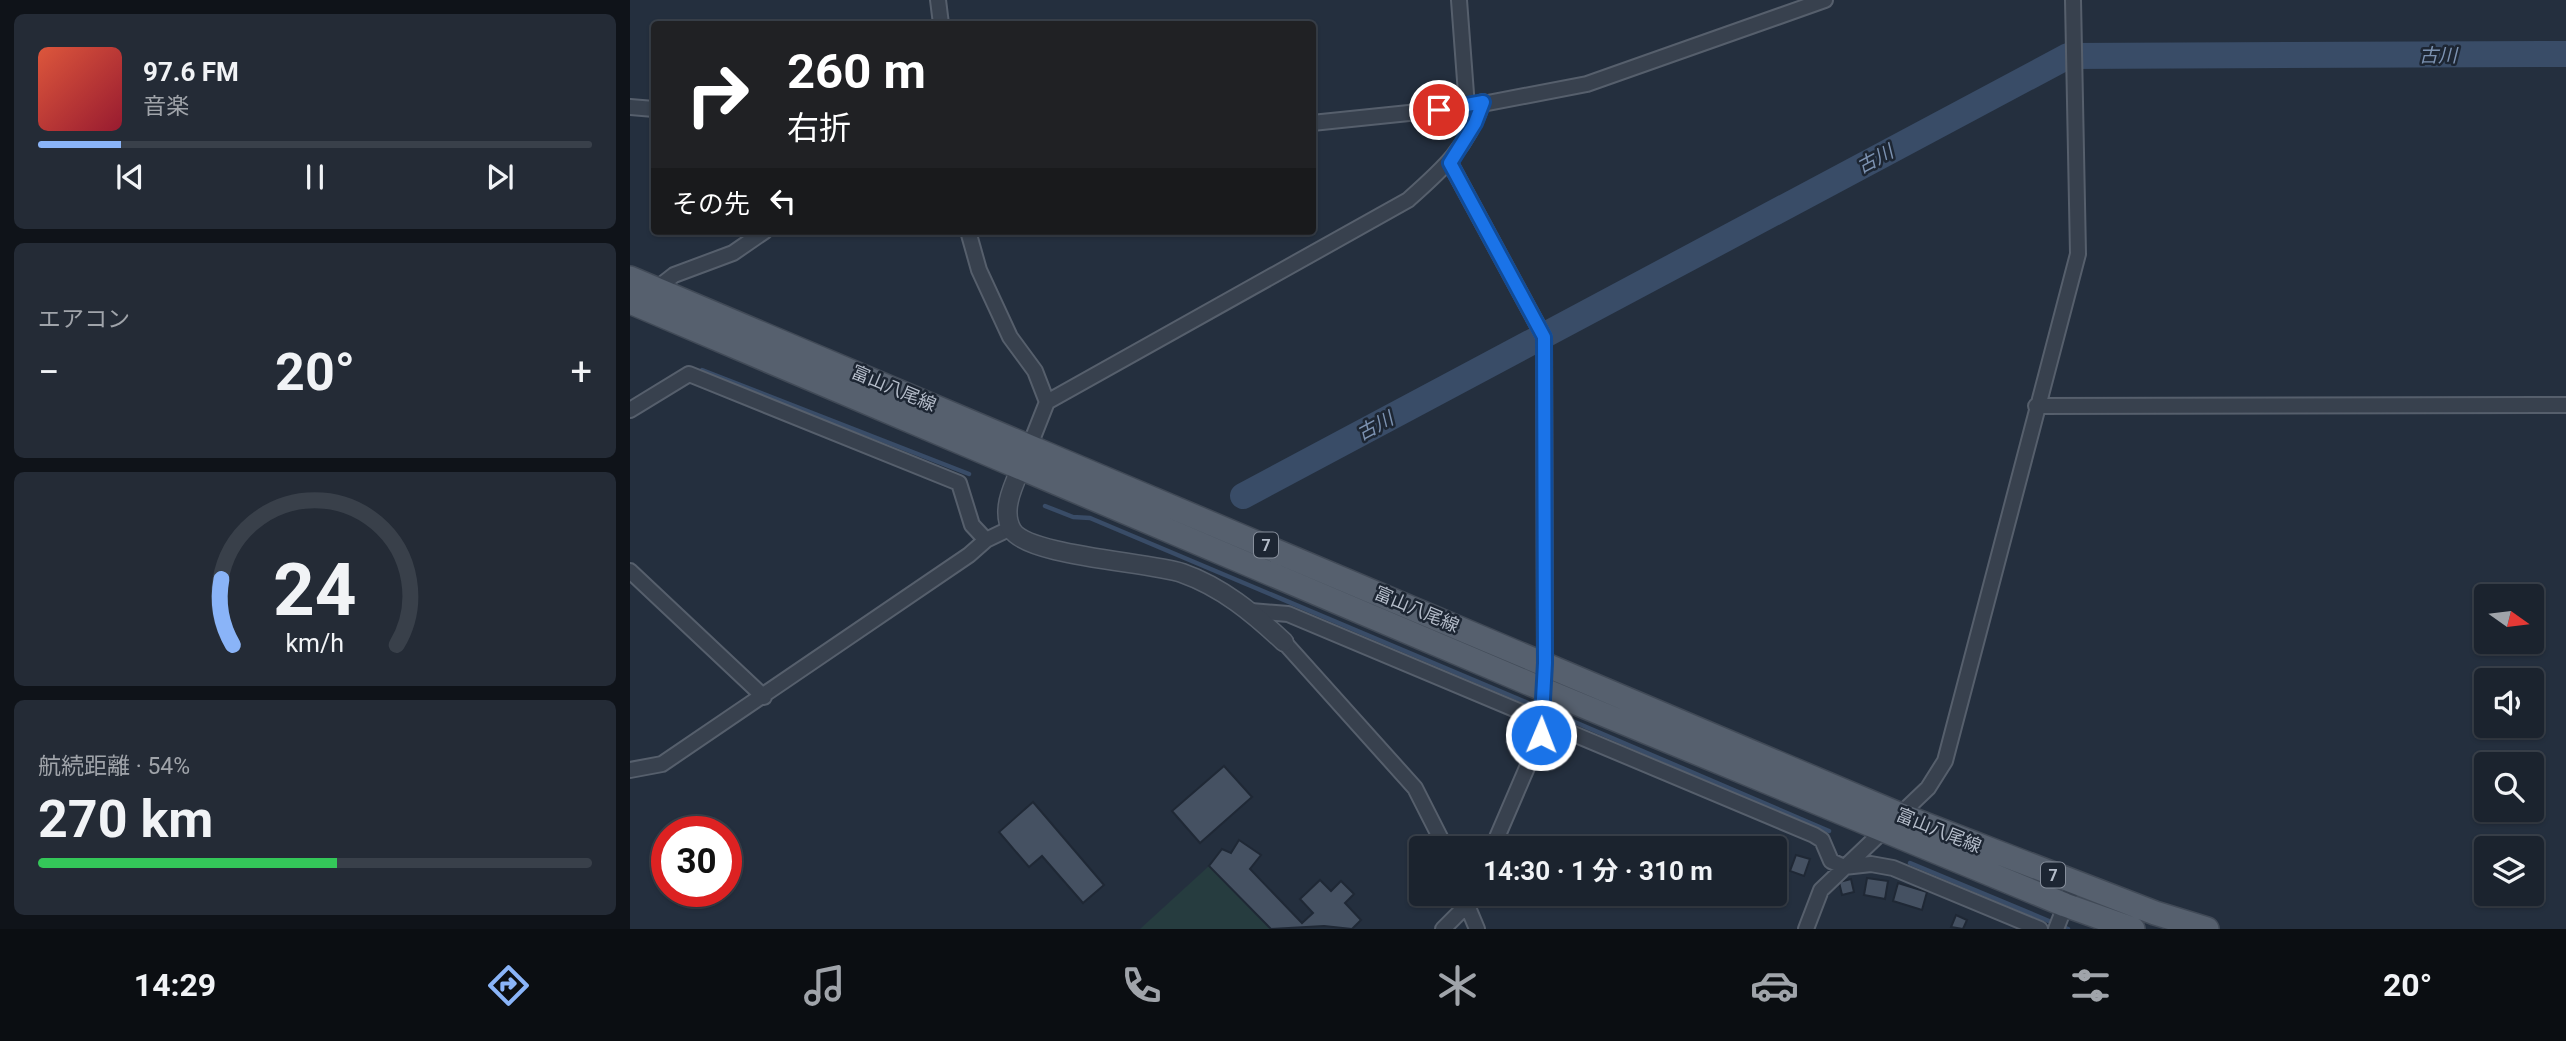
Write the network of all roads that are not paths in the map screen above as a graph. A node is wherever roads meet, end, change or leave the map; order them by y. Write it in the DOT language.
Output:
graph roads {
  1 [pos="938,0"];
  2 [pos="1459,0"];
  3 [pos="1825,0"];
  4 [pos="2073,0"];
  5 [pos="941,21"];
  6 [pos="1483,102"];
  7 [pos="630,107"];
  8 [pos="1467,107"];
  9 [pos="651,109"];
  10 [pos="1316,123"];
  11 [pos="1450,163"];
  12 [pos="759,235"];
  13 [pos="969,235"];
  14 [pos="630,278"];
  15 [pos="656,289"];
  16 [pos="630,302"];
  17 [pos="1047,402"];
  18 [pos="2566,405"];
  19 [pos="2036,406"];
  20 [pos="630,410"];
  21 [pos="1030,445"];
  22 [pos="1021,468"];
  23 [pos="1011,528"];
  24 [pos="986,540"];
  25 [pos="630,572"];
  26 [pos="1251,611"];
  27 [pos="1284,642"];
  28 [pos="1545,663"];
  29 [pos="1542,689"];
  30 [pos="764,697"];
  31 [pos="1541,722"];
  32 [pos="630,770"];
  33 [pos="1901,815"];
  34 [pos="1881,830"];
  35 [pos="1439,836"];
  36 [pos="1498,836"];
  37 [pos="1844,867"];
  38 [pos="2074,883"];
  39 [pos="2065,905"];
  40 [pos="1461,906"];
  41 [pos="1470,906"];
  42 [pos="1443,929"];
  43 [pos="1477,929"];
  44 [pos="1806,929"];
  45 [pos="2040,929"];
  46 [pos="2056,929"];
  47 [pos="2133,929"];
  48 [pos="2207,929"];
  1 -- 5 [label="street"];
  2 -- 8 [label="street"];
  3 -- 6 [label="street"];
  4 -- 19 [label="street"];
  6 -- 8 [label="street"];
  6 -- 11 [label="street"];
  7 -- 9 [label="street"];
  8 -- 10 [label="street"];
  11 -- 17 [label="street"];
  11 -- 28 [label="street"];
  12 -- 15 [label="street"];
  13 -- 17 [label="street"];
  14 -- 15 [label="main road, 富山八尾線 / 7"];
  15 -- 21 [label="main road, 富山八尾線 / 7"];
  16 -- 22 [label="main road, 富山八尾線 / 7"];
  17 -- 21 [label="street"];
  18 -- 19 [label="street"];
  19 -- 33 [label="street"];
  20 -- 24 [label="street"];
  21 -- 22 [label="street"];
  21 -- 28 [label="main road, 富山八尾線 / 7"];
  22 -- 23 [label="street"];
  22 -- 29 [label="main road, 富山八尾線 / 7"];
  23 -- 24 [label="street"];
  23 -- 26 [label="street"];
  24 -- 30 [label="street"];
  25 -- 30 [label="street"];
  26 -- 27 [label="street"];
  26 -- 31 [label="street"];
  27 -- 35 [label="street"];
  28 -- 29 [label="street"];
  28 -- 33 [label="main road, 富山八尾線 / 7"];
  29 -- 31 [label="street"];
  29 -- 34 [label="main road, 富山八尾線 / 7"];
  30 -- 32 [label="street"];
  31 -- 36 [label="street"];
  31 -- 37 [label="street"];
  33 -- 34 [label="street"];
  33 -- 38 [label="main road, 富山八尾線 / 7"];
  34 -- 37 [label="street"];
  34 -- 39 [label="main road, 富山八尾線 / 7"];
  37 -- 44 [label="street"];
  37 -- 45 [label="street"];
  38 -- 39 [label="street"];
  38 -- 48 [label="main road, 富山八尾線 / 7"];
  39 -- 46 [label="street"];
  39 -- 47 [label="main road, 富山八尾線 / 7"];
  40 -- 42 [label="street"];
  41 -- 43 [label="street"];
}
